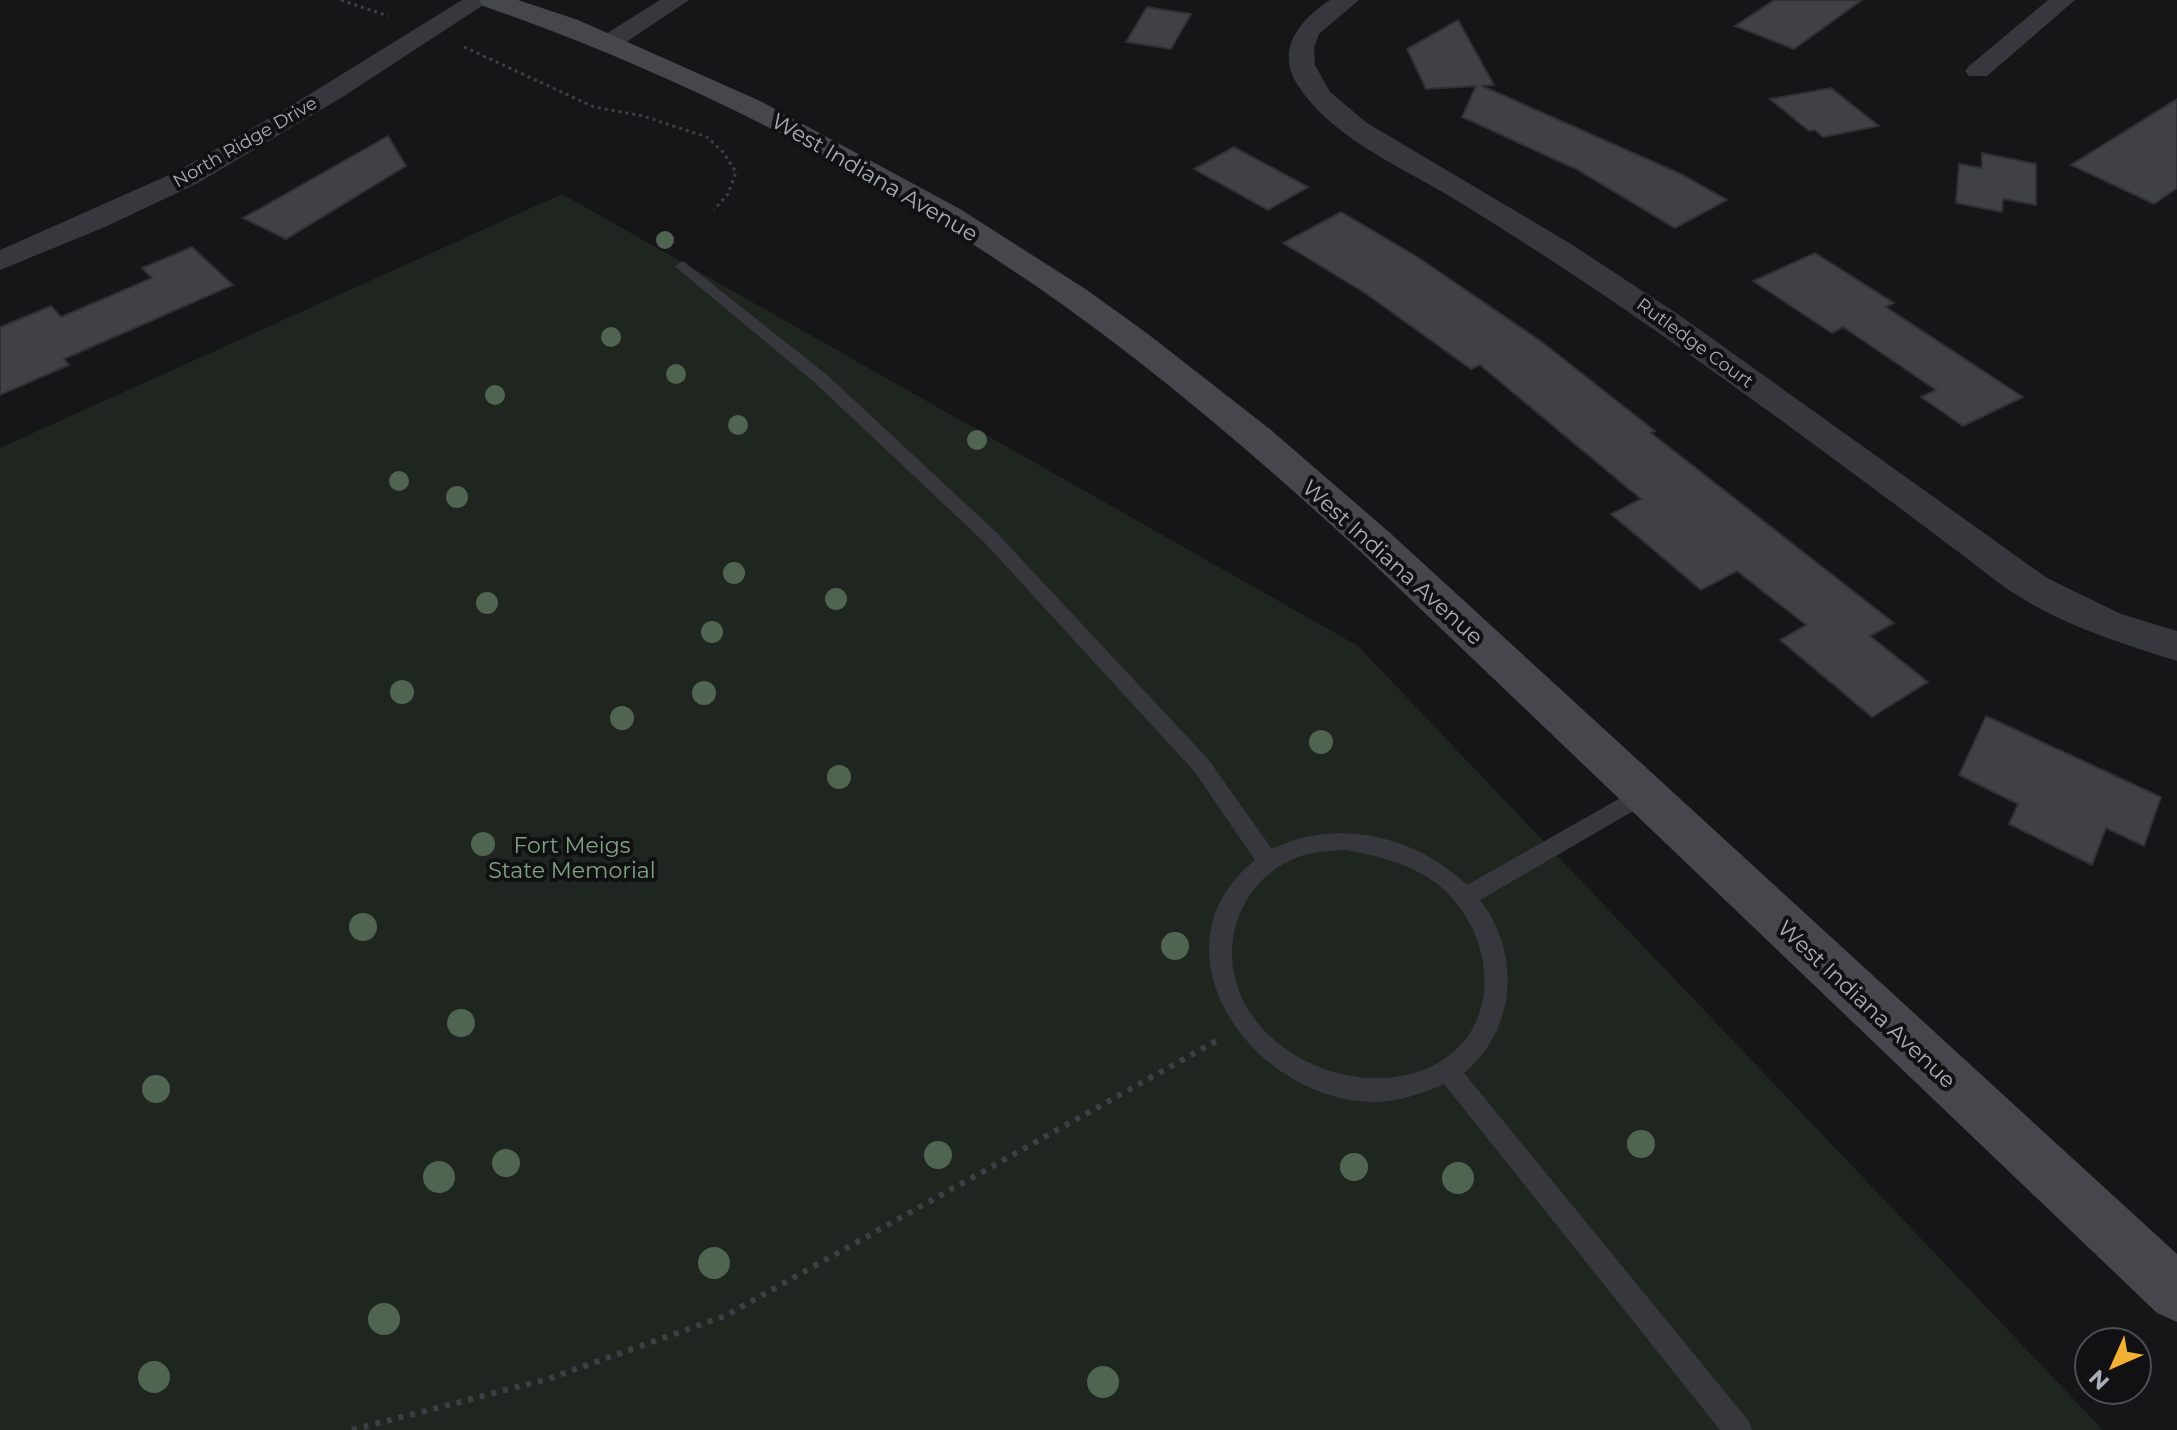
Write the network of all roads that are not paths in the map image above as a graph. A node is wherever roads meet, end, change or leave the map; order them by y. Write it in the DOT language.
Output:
graph roads {
  1 [pos="479,0"];
  2 [pos="492,0"];
  3 [pos="677,0"];
  4 [pos="1347,0"];
  5 [pos="2063,0"];
  6 [pos="610,42"];
  7 [pos="1978,71"];
  8 [pos="0,261"];
  9 [pos="683,266"];
  10 [pos="2177,646"];
  11 [pos="1645,794"];
  12 [pos="1268,861"];
  13 [pos="1466,897"];
  14 [pos="1448,1071"];
  15 [pos="2177,1293"];
  16 [pos="1738,1430"];
  1 -- 8 [label="street, North Ridge Drive"];
  2 -- 6 [label="main road, West Indiana Avenue"];
  3 -- 6 [label="street"];
  4 -- 10 [label="street, Rutledge Court"];
  5 -- 7 [label="street"];
  6 -- 11 [label="main road, West Indiana Avenue"];
  9 -- 12 [label="lane"];
  11 -- 13 [label="lane"];
  11 -- 15 [label="main road, West Indiana Avenue"];
  12 -- 13 [label="lane"];
  12 -- 14 [label="lane"];
  13 -- 14 [label="lane"];
  14 -- 16 [label="lane"];
}
